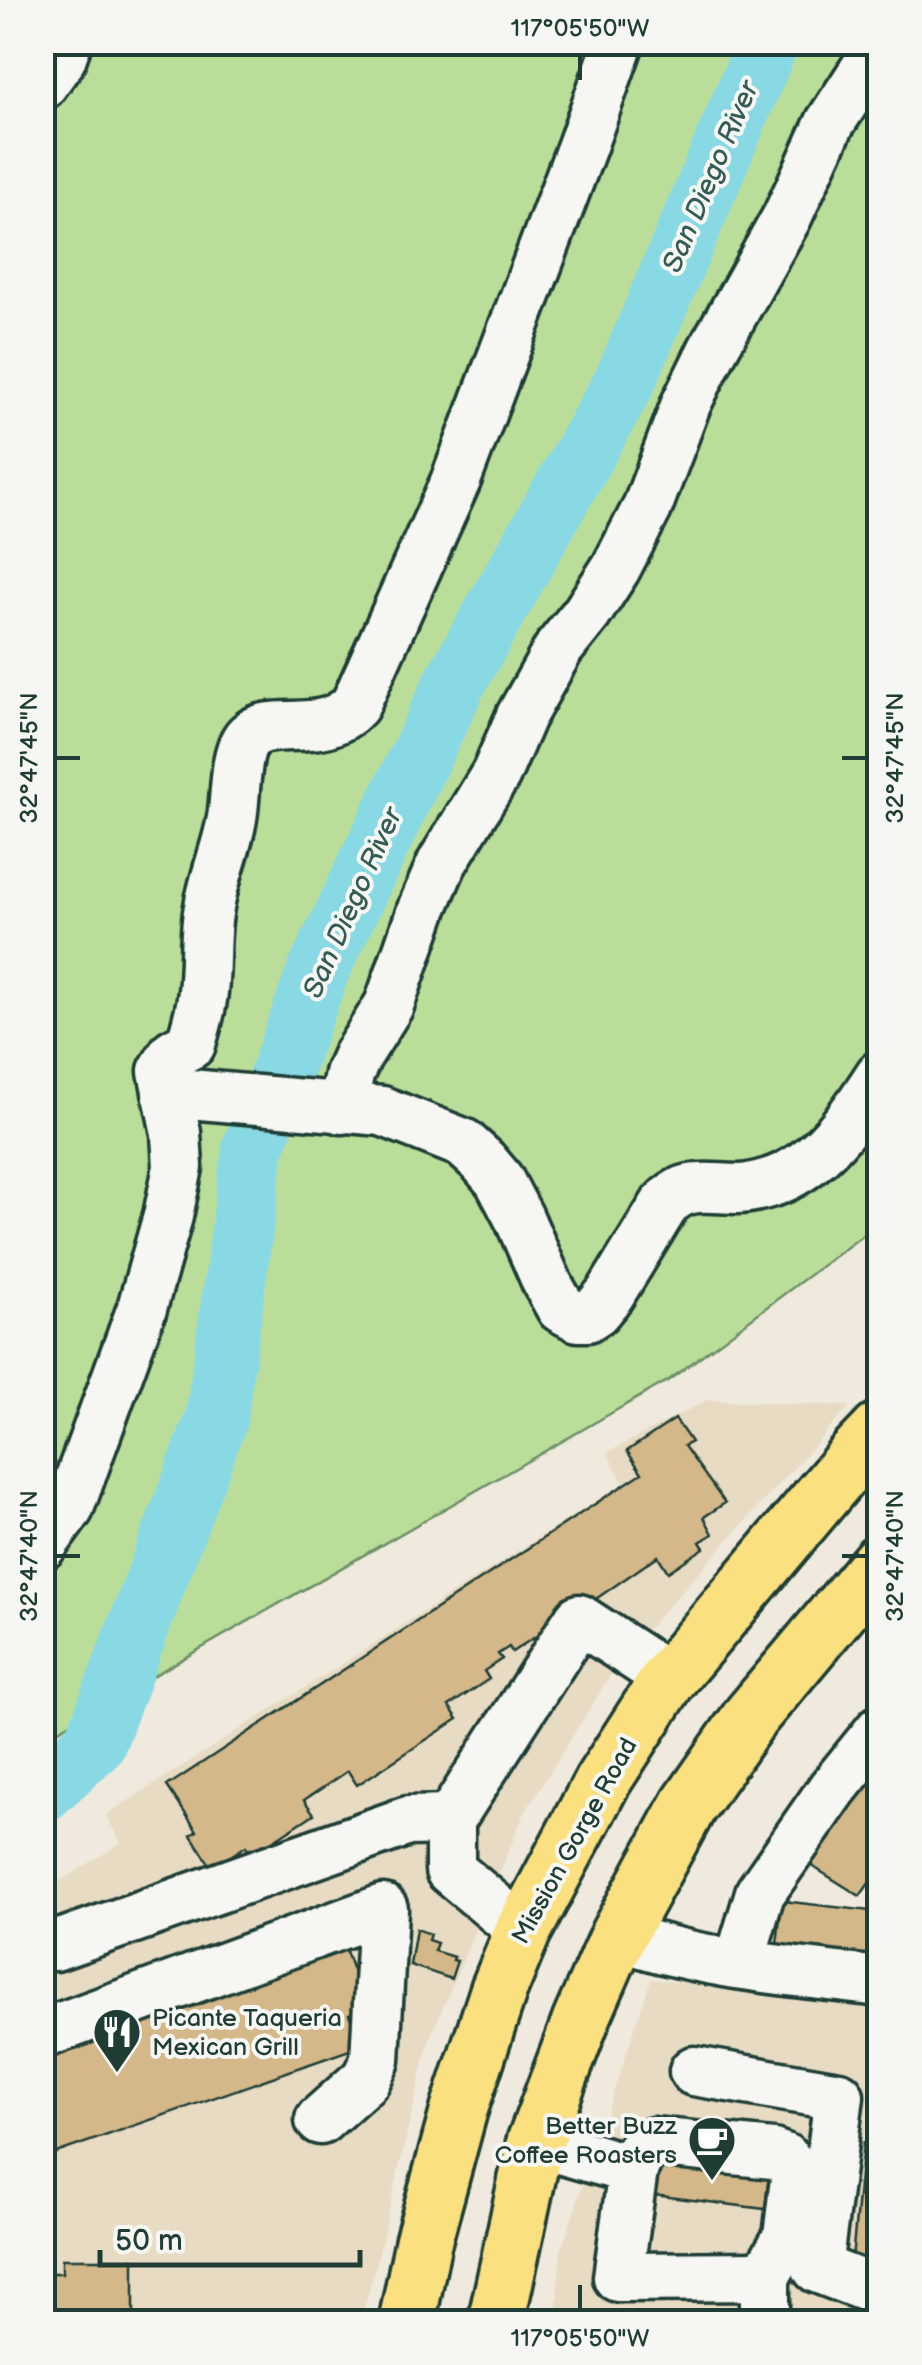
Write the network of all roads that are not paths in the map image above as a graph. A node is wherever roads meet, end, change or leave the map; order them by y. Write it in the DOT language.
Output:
graph roads {
  1 [pos="67,42"];
  2 [pos="619,42"];
  3 [pos="880,46"];
  4 [pos="42,85"];
  5 [pos="880,1075"];
  6 [pos="178,1094"];
  7 [pos="335,1108"];
  8 [pos="880,1430"];
  9 [pos="42,1545"];
  10 [pos="880,1562"];
  11 [pos="669,1678"];
  12 [pos="880,1730"];
  13 [pos="450,1820"];
  14 [pos="523,1931"];
  15 [pos="618,1935"];
  16 [pos="56,1946"];
  17 [pos="738,1964"];
  18 [pos="880,1982"];
  19 [pos="42,2034"];
  20 [pos="694,2071"];
  21 [pos="320,2120"];
  22 [pos="535,2142"];
  23 [pos="633,2170"];
  24 [pos="880,2292"];
  25 [pos="765,2300"];
  26 [pos="407,2322"];
  27 [pos="496,2322"];
  1 -- 4 [label="lane"];
  2 -- 6 [label="lane"];
  3 -- 7 [label="lane"];
  5 -- 7 [label="lane"];
  6 -- 7 [label="lane"];
  6 -- 9 [label="lane"];
  8 -- 11 [label="main road, Mission Gorge Road"];
  10 -- 15 [label="main road"];
  11 -- 13 [label="lane"];
  11 -- 14 [label="main road, Mission Gorge Road"];
  12 -- 17 [label="lane"];
  13 -- 14 [label="lane"];
  13 -- 16 [label="lane"];
  14 -- 26 [label="main road, Mission Gorge Road"];
  15 -- 17 [label="lane"];
  15 -- 22 [label="main road"];
  17 -- 18 [label="lane"];
  19 -- 21 [label="lane"];
  20 -- 24 [label="lane"];
  22 -- 23 [label="lane"];
  22 -- 27 [label="main road"];
  23 -- 25 [label="lane"];
  23 -- 25 [label="lane"];
}
